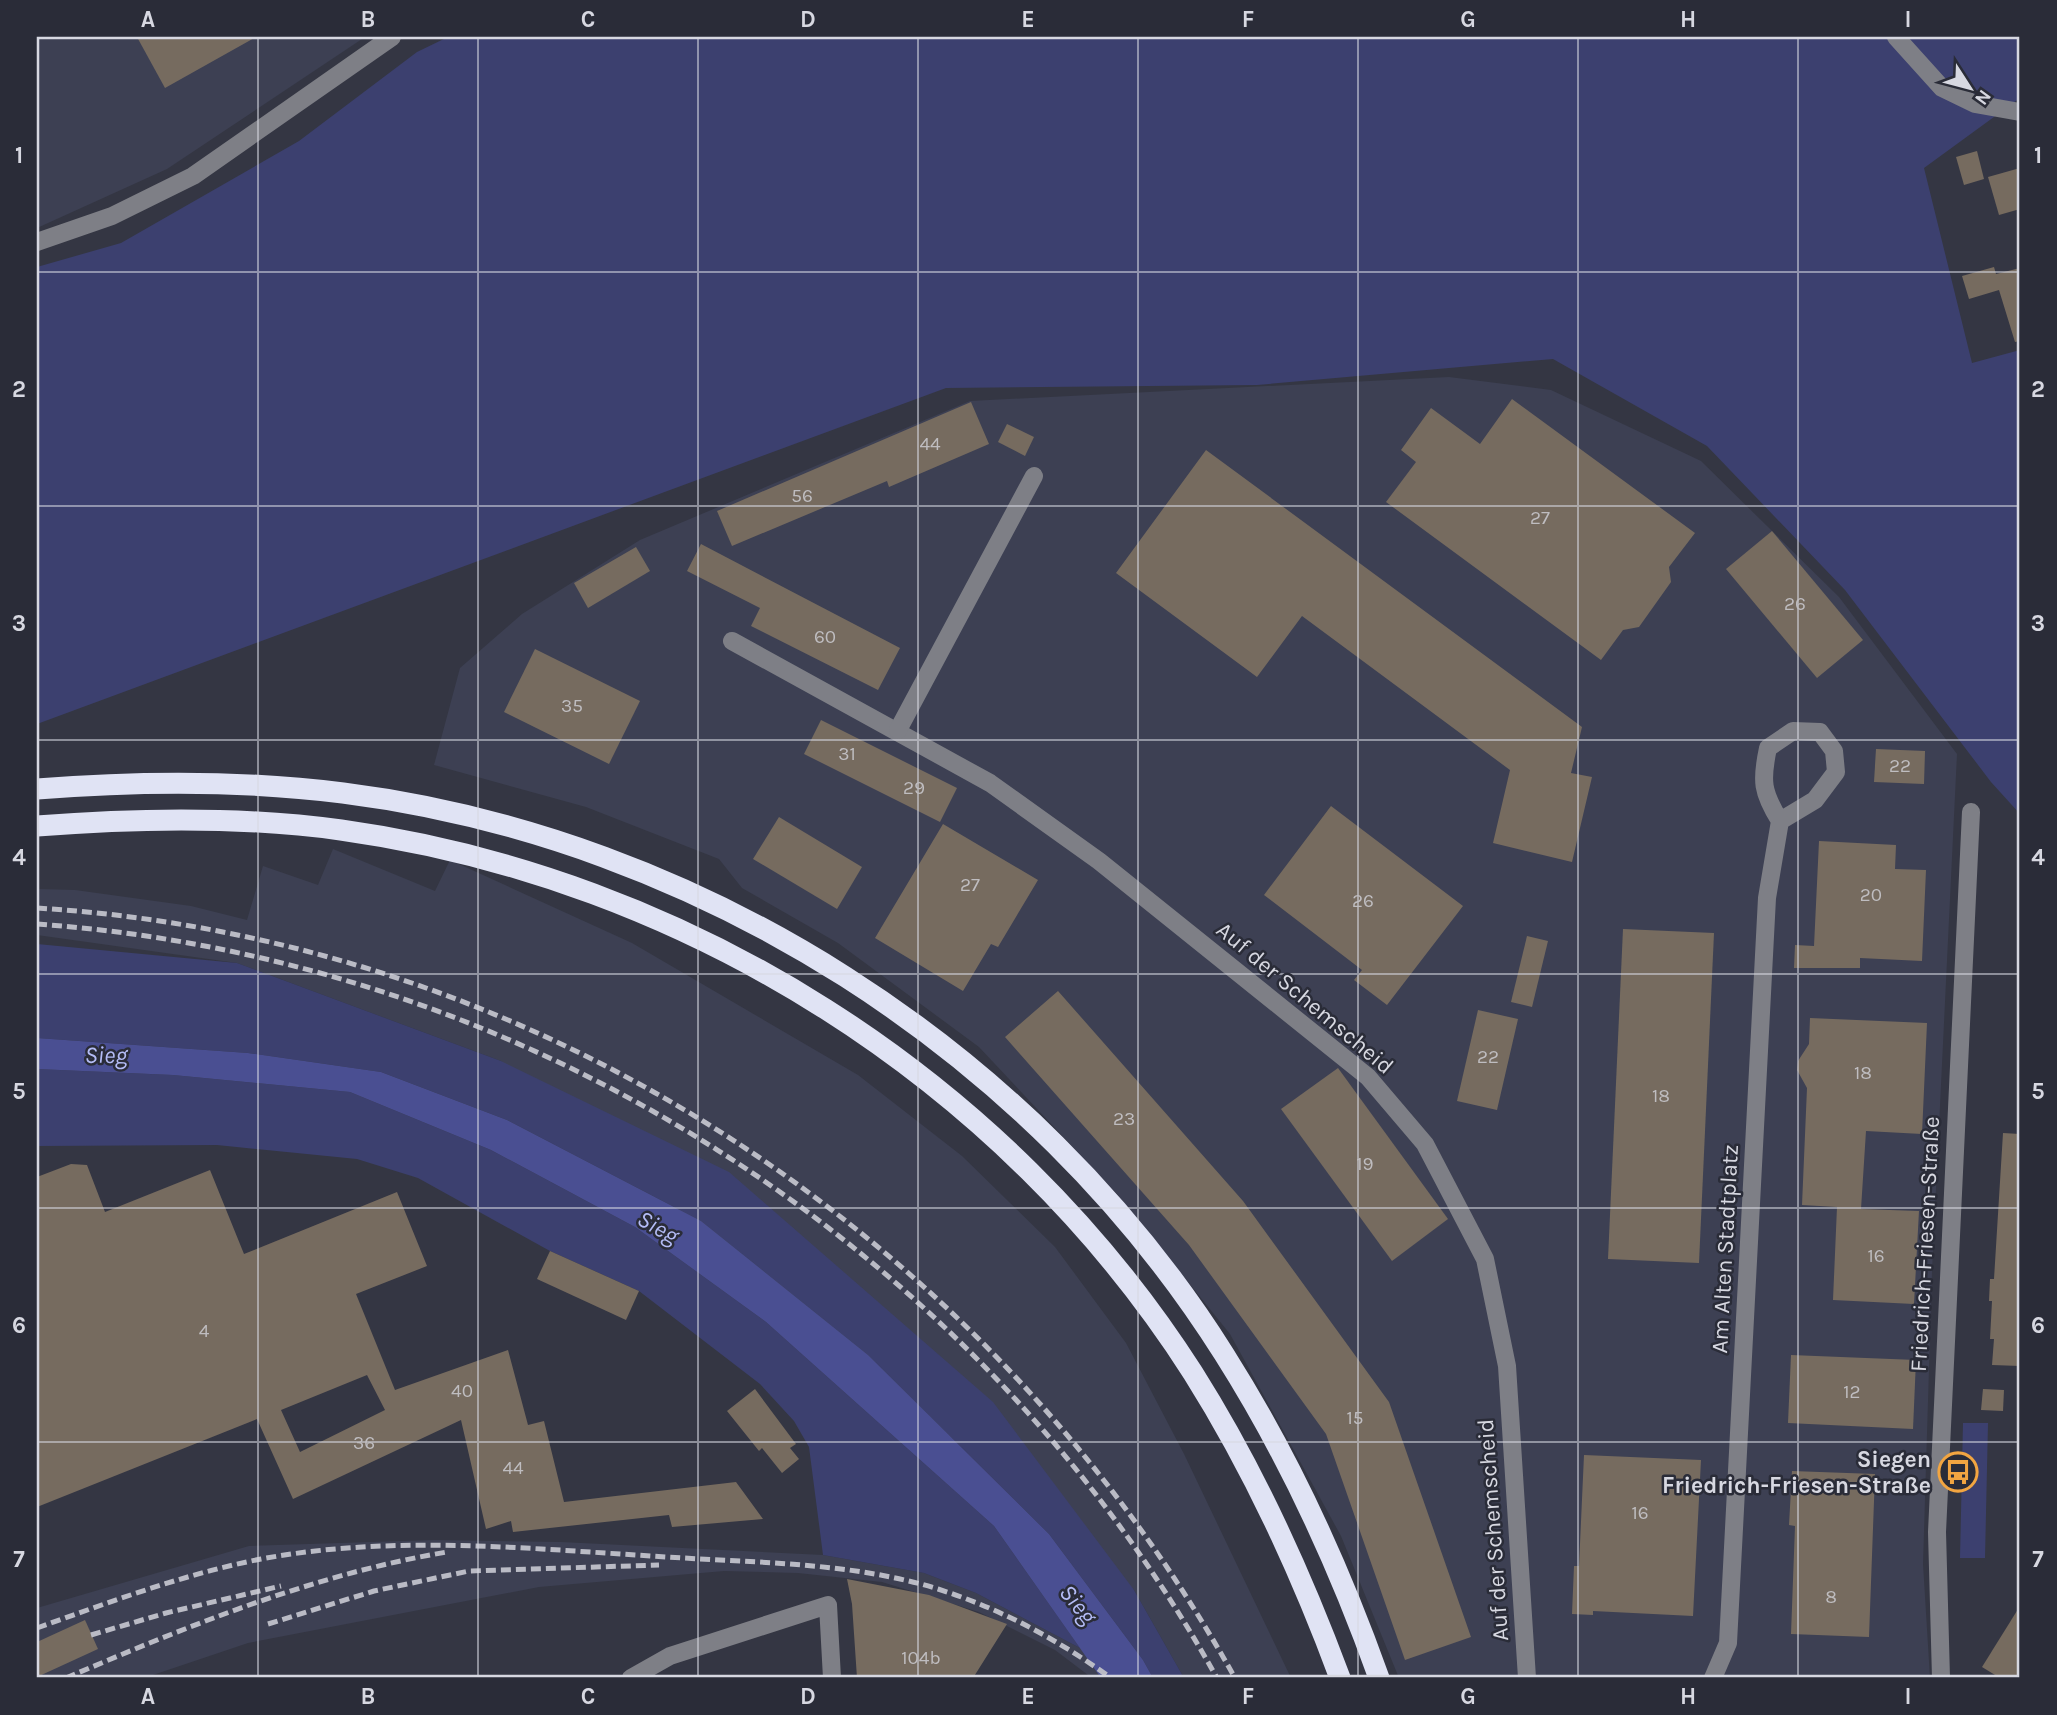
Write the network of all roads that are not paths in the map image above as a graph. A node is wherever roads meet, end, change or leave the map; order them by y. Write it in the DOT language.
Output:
graph roads {
  1 [pos="392,37"];
  2 [pos="1896,37"];
  3 [pos="2020,111"];
  4 [pos="37,242"];
  5 [pos="1034,476"];
  6 [pos="733,641"];
  7 [pos="898,730"];
  8 [pos="37,789"];
  9 [pos="1971,812"];
  10 [pos="1780,821"];
  11 [pos="37,827"];
  12 [pos="631,1678"];
  13 [pos="832,1678"];
  14 [pos="1340,1678"];
  15 [pos="1379,1678"];
  16 [pos="1527,1678"];
  17 [pos="1713,1678"];
  18 [pos="1941,1678"];
  1 -- 4 [label="street"];
  2 -- 3 [label="street"];
  5 -- 7 [label="street"];
  6 -- 7 [label="street, Auf der Schemscheid"];
  7 -- 16 [label="street, Auf der Schemscheid"];
  8 -- 15 [label="highway"];
  9 -- 18 [label="street, Friedrich-Friesen-Straße"];
  10 -- 10 [label="street"];
  10 -- 17 [label="street, Am Alten Stadtplatz"];
  11 -- 14 [label="highway"];
  12 -- 13 [label="street"];
}
